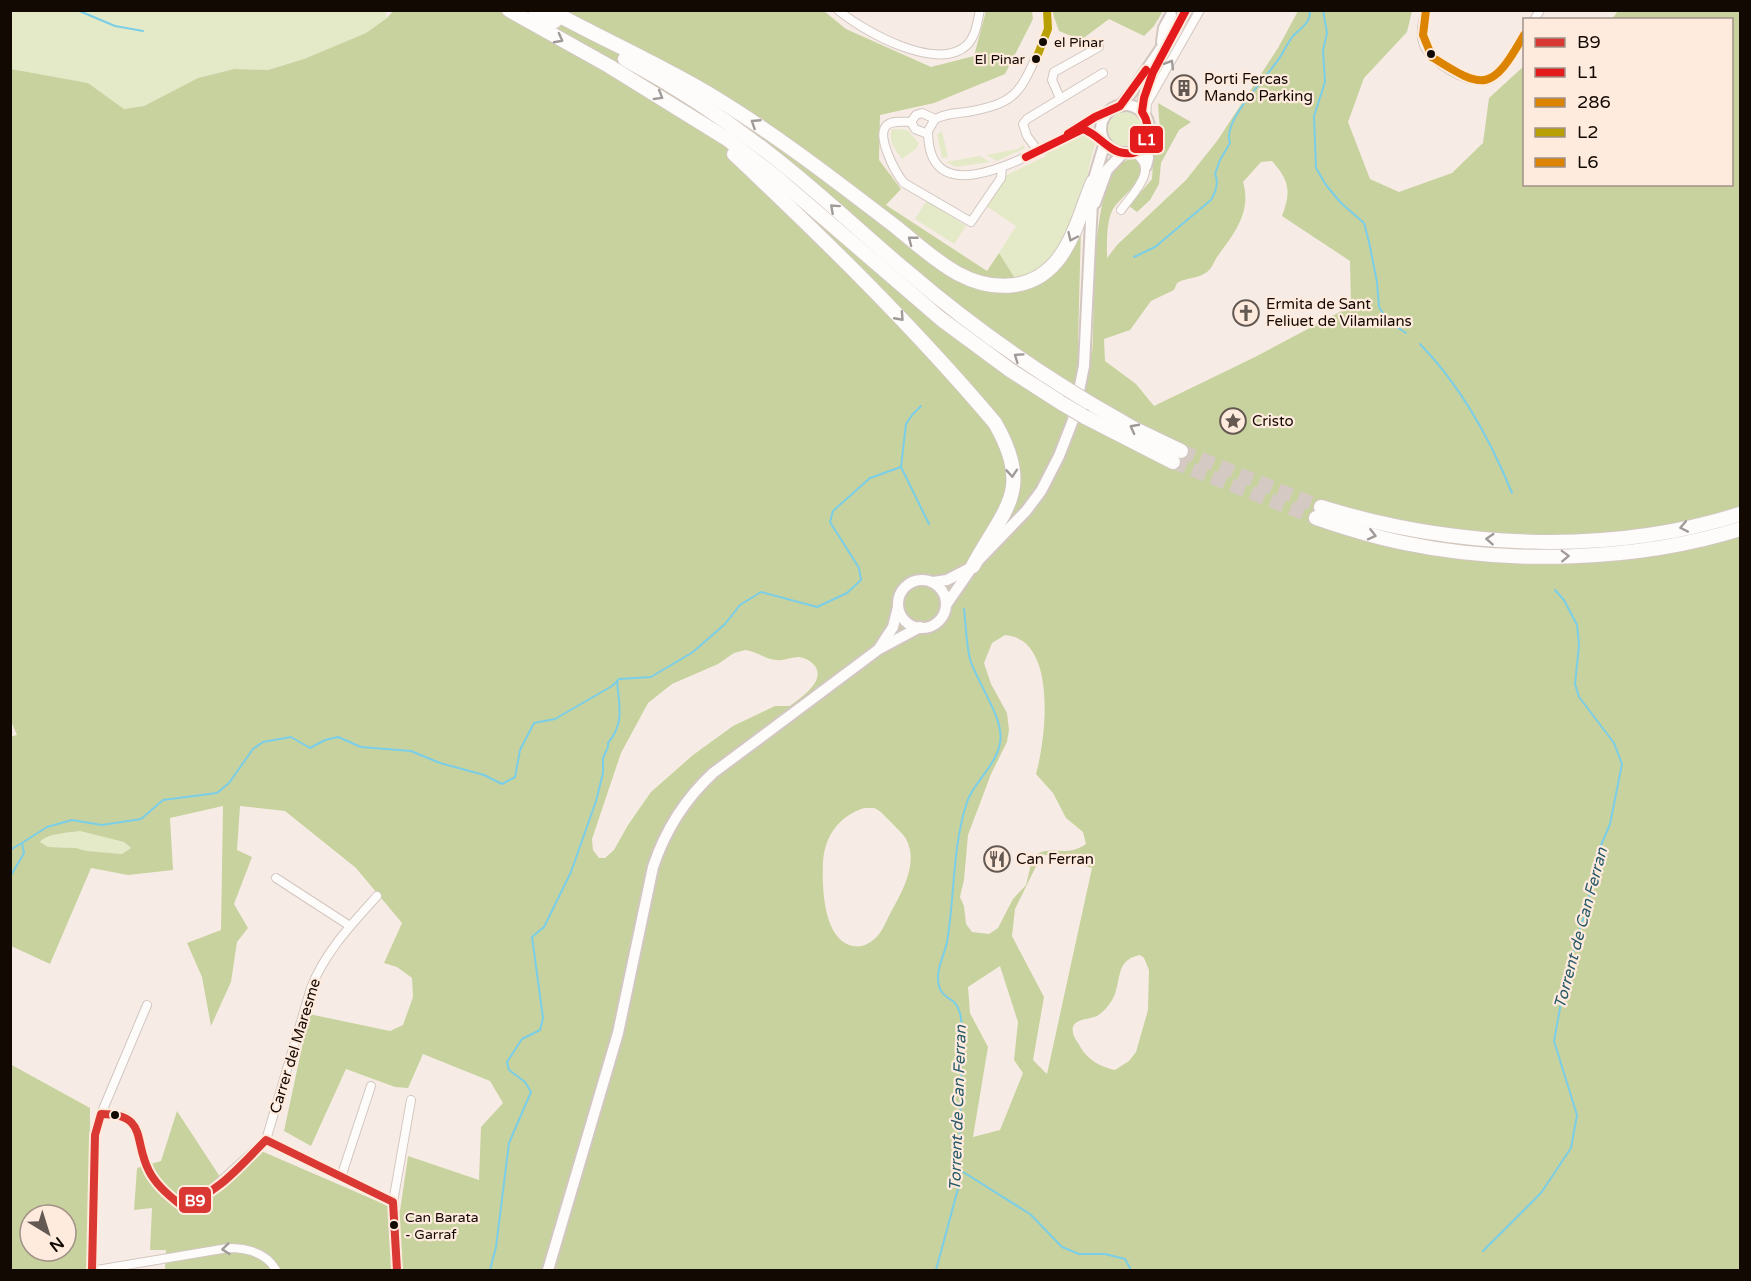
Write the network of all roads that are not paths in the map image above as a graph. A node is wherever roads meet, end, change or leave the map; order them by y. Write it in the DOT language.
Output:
graph roads {
  1 [pos="508,10"];
  2 [pos="535,10"];
  3 [pos="549,10"];
  4 [pos="838,10"];
  5 [pos="980,10"];
  6 [pos="1047,10"];
  7 [pos="1200,10"];
  8 [pos="1426,10"];
  9 [pos="1185,12"];
  10 [pos="1172,13"];
  11 [pos="1523,37"];
  12 [pos="1162,45"];
  13 [pos="1099,46"];
  14 [pos="1103,73"];
  15 [pos="1060,98"];
  16 [pos="1120,106"];
  17 [pos="1108,112"];
  18 [pos="1144,114"];
  19 [pos="935,119"];
  20 [pos="911,122"];
  21 [pos="709,129"];
  22 [pos="928,134"];
  23 [pos="1064,137"];
  24 [pos="1104,141"];
  25 [pos="1146,143"];
  26 [pos="1038,151"];
  27 [pos="1128,153"];
  28 [pos="1146,166"];
  29 [pos="1002,168"];
  30 [pos="1092,182"];
  31 [pos="1121,210"];
  32 [pos="1092,212"];
  33 [pos="1740,514"];
  34 [pos="1740,529"];
  35 [pos="973,566"];
  36 [pos="933,582"];
  37 [pos="946,605"];
  38 [pos="898,607"];
  39 [pos="920,627"];
  40 [pos="879,649"];
  41 [pos="276,878"];
  42 [pos="377,896"];
  43 [pos="350,926"];
  44 [pos="147,1005"];
  45 [pos="371,1086"];
  46 [pos="411,1100"];
  47 [pos="101,1114"];
  48 [pos="266,1140"];
  49 [pos="341,1177"];
  50 [pos="393,1202"];
  51 [pos="92,1270"];
  52 [pos="96,1270"];
  53 [pos="276,1270"];
  54 [pos="397,1270"];
  55 [pos="548,1270"];
  1 -- 21 [label="highway, one-way"];
  21 -- 2 [label="highway, one-way, bridge"];
  30 -- 3 [label="highway, one-way"];
  4 -- 5 [label="street"];
  6 -- 19 [label="street"];
  18 -- 7 [label="street, one-way"];
  8 -- 11 [label="street"];
  9 -- 12 [label="main road"];
  9 -- 18 [label="main road"];
  10 -- 12 [label="main road"];
  12 -- 16 [label="main road"];
  13 -- 15 [label="street"];
  14 -- 15 [label="street"];
  15 -- 26 [label="street"];
  16 -- 17 [label="main road"];
  16 -- 18 [label="main road"];
  17 -- 23 [label="street"];
  17 -- 24 [label="main road"];
  18 -- 25 [label="main road"];
  19 -- 20 [label="street"];
  19 -- 22 [label="street"];
  20 -- 22 [label="street"];
  20 -- 29 [label="street"];
  21 -- 35 [label="highway, one-way"];
  22 -- 29 [label="street"];
  23 -- 24 [label="street"];
  23 -- 26 [label="street"];
  24 -- 27 [label="main road"];
  24 -- 30 [label="main road"];
  25 -- 27 [label="main road"];
  25 -- 28 [label="main road"];
  26 -- 29 [label="street"];
  27 -- 28 [label="street"];
  27 -- 32 [label="main road"];
  28 -- 31 [label="street"];
  30 -- 32 [label="main road"];
  32 -- 35 [label="main road"];
  33 -- 34 [label="highway, one-way"];
  35 -- 36 [label="main road"];
  35 -- 37 [label="main road"];
  36 -- 37 [label="main road"];
  36 -- 38 [label="main road"];
  37 -- 39 [label="main road"];
  38 -- 39 [label="main road"];
  38 -- 40 [label="main road"];
  39 -- 40 [label="main road"];
  40 -- 55 [label="main road"];
  41 -- 43 [label="street"];
  42 -- 43 [label="street, Carrer del Maresme"];
  43 -- 48 [label="street, Carrer del Maresme"];
  44 -- 47 [label="street"];
  45 -- 49 [label="street"];
  46 -- 50 [label="street"];
  47 -- 48 [label="street"];
  47 -- 51 [label="street"];
  48 -- 49 [label="street"];
  49 -- 50 [label="street"];
  50 -- 54 [label="street"];
  53 -- 52 [label="street, one-way"];
}
